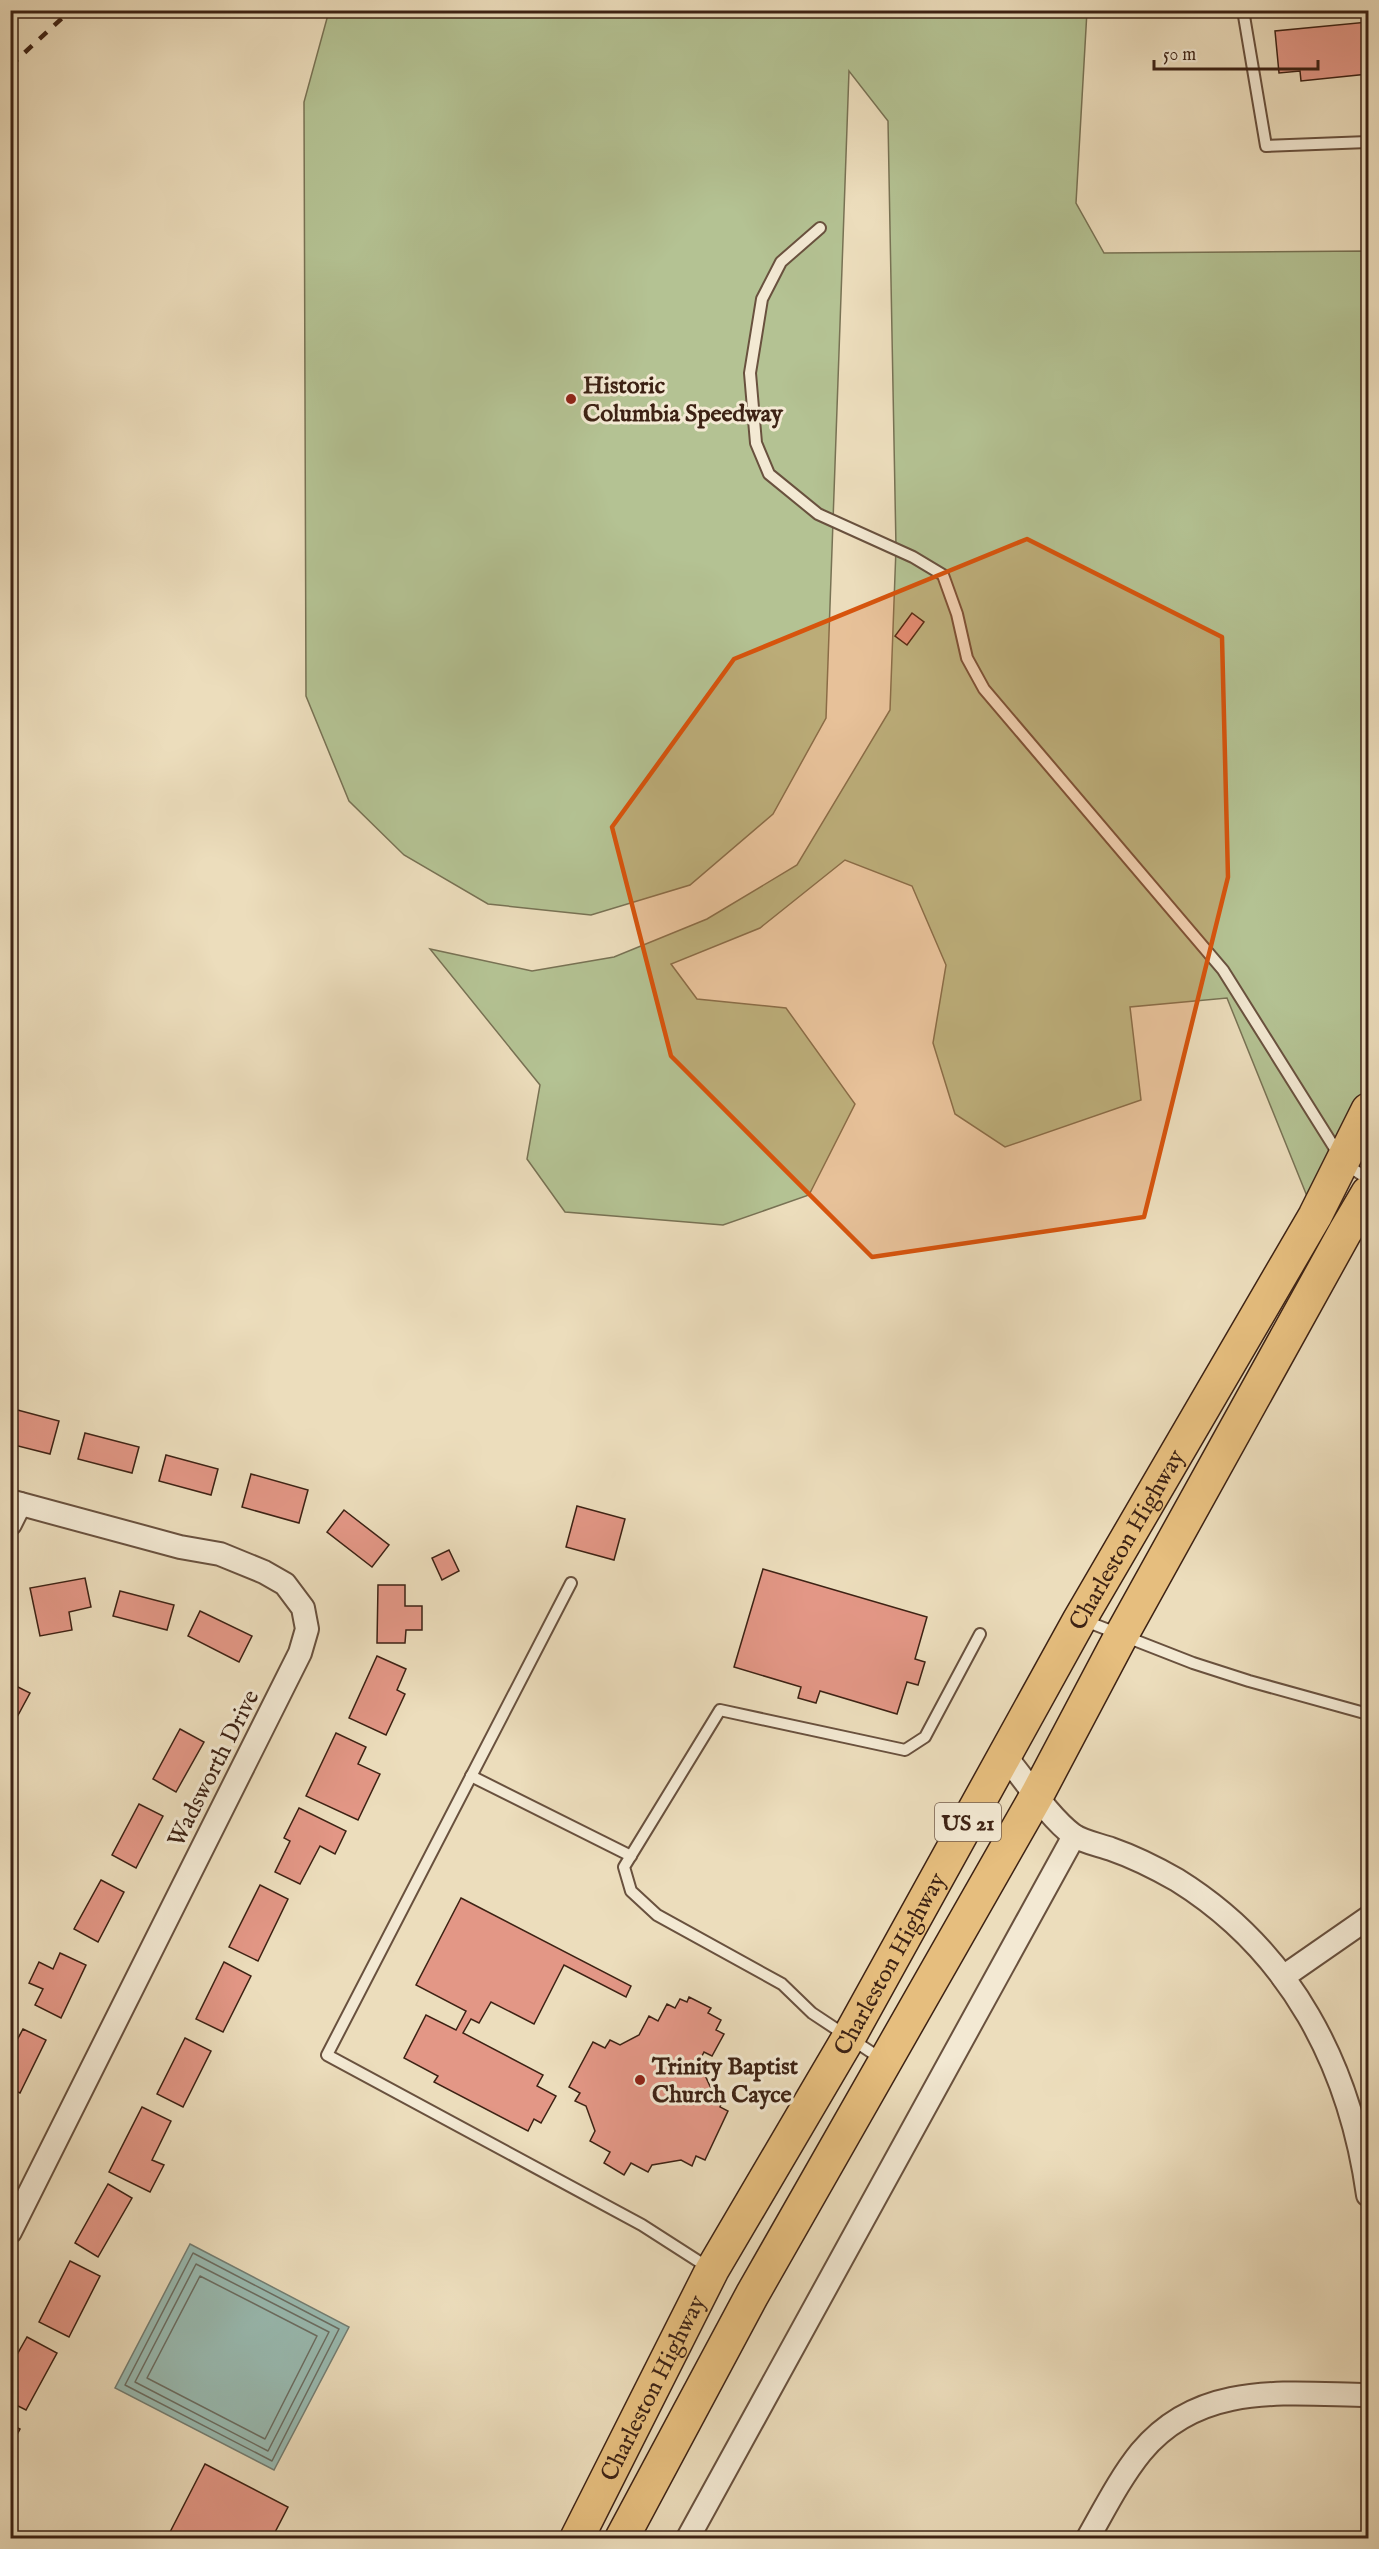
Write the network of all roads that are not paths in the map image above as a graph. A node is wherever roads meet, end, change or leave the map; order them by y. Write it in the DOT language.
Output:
graph roads {
  1 [pos="1250,10"];
  2 [pos="1368,142"];
  3 [pos="820,228"];
  4 [pos="1368,1110"];
  5 [pos="1356,1171"];
  6 [pos="1368,1193"];
  7 [pos="15,1502"];
  8 [pos="10,1524"];
  9 [pos="571,1583"];
  10 [pos="1080,1619"];
  11 [pos="980,1634"];
  12 [pos="1121,1636"];
  13 [pos="1368,1714"];
  14 [pos="1005,1756"];
  15 [pos="471,1776"];
  16 [pos="1037,1795"];
  17 [pos="1074,1836"];
  18 [pos="631,1856"];
  19 [pos="1368,1918"];
  20 [pos="1283,1977"];
  21 [pos="849,2037"];
  22 [pos="886,2061"];
  23 [pos="1368,2195"];
  24 [pos="10,2232"];
  25 [pos="712,2270"];
  26 [pos="1368,2395"];
  27 [pos="577,2538"];
  28 [pos="622,2538"];
  29 [pos="688,2538"];
  30 [pos="1088,2538"];
  1 -- 2 [label="lane"];
  3 -- 5 [label="lane"];
  4 -- 5 [label="main road, Charleston Highway / US 21"];
  5 -- 10 [label="main road, Charleston Highway / US 21"];
  6 -- 12 [label="main road, Charleston Highway / US 21"];
  7 -- 8 [label="street"];
  7 -- 24 [label="street, Wadsworth Drive"];
  9 -- 15 [label="lane"];
  10 -- 12 [label="lane"];
  10 -- 14 [label="main road, Charleston Highway / US 21"];
  11 -- 18 [label="lane"];
  12 -- 13 [label="lane"];
  12 -- 16 [label="main road, Charleston Highway / US 21"];
  14 -- 16 [label="street"];
  14 -- 21 [label="main road, Charleston Highway / US 21"];
  15 -- 18 [label="lane"];
  15 -- 25 [label="lane"];
  16 -- 17 [label="street"];
  16 -- 22 [label="main road, Charleston Highway / US 21"];
  17 -- 20 [label="street"];
  17 -- 29 [label="street"];
  18 -- 21 [label="lane"];
  19 -- 20 [label="street"];
  20 -- 23 [label="street"];
  21 -- 22 [label="lane"];
  21 -- 25 [label="main road, Charleston Highway / US 21"];
  22 -- 28 [label="main road, Charleston Highway / US 21"];
  25 -- 27 [label="main road, Charleston Highway / US 21"];
  26 -- 30 [label="street"];
}
